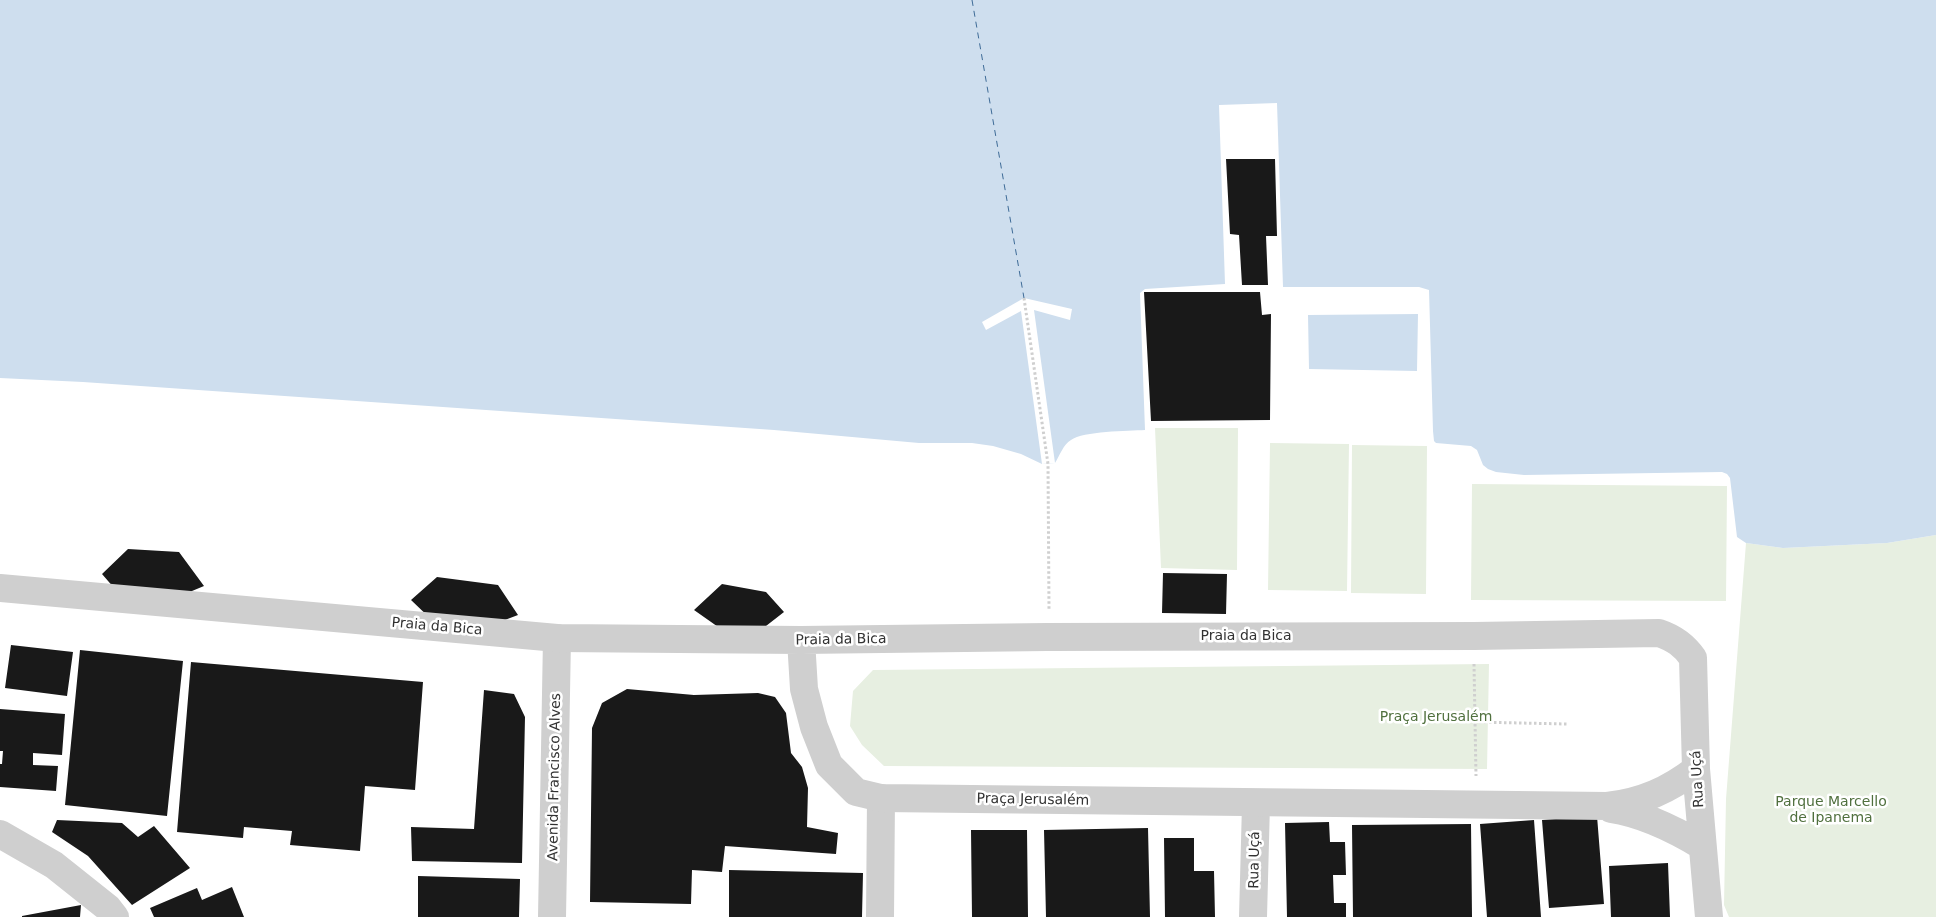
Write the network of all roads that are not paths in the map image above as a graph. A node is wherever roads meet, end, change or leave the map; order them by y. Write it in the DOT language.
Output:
graph roads {
  1 [pos="0,588"];
  2 [pos="557,638"];
  3 [pos="801,640"];
  4 [pos="1682,644"];
  5 [pos="1696,769"];
  6 [pos="881,798"];
  7 [pos="1256,804"];
  8 [pos="1587,806"];
  9 [pos="0,834"];
  10 [pos="1702,846"];
  11 [pos="115,917"];
  12 [pos="552,917"];
  13 [pos="880,917"];
  14 [pos="1254,917"];
  15 [pos="1709,917"];
  1 -- 2 [label="street, Praia da Bica"];
  2 -- 3 [label="street, Praia da Bica"];
  2 -- 12 [label="street, Avenida Francisco Alves"];
  3 -- 4 [label="street, Praia da Bica"];
  3 -- 6 [label="street, Praça Jerusalém"];
  4 -- 5 [label="street, Rua Uçá"];
  5 -- 8 [label="street, Praça Jerusalém"];
  5 -- 10 [label="street, Rua Uçá"];
  6 -- 7 [label="street, Praça Jerusalém"];
  6 -- 13 [label="street"];
  7 -- 8 [label="street, Praça Jerusalém"];
  7 -- 14 [label="street, Rua Uçá"];
  8 -- 10 [label="street, Praça Jerusalém"];
  9 -- 11 [label="street"];
  10 -- 15 [label="street, Rua Uçá"];
}
